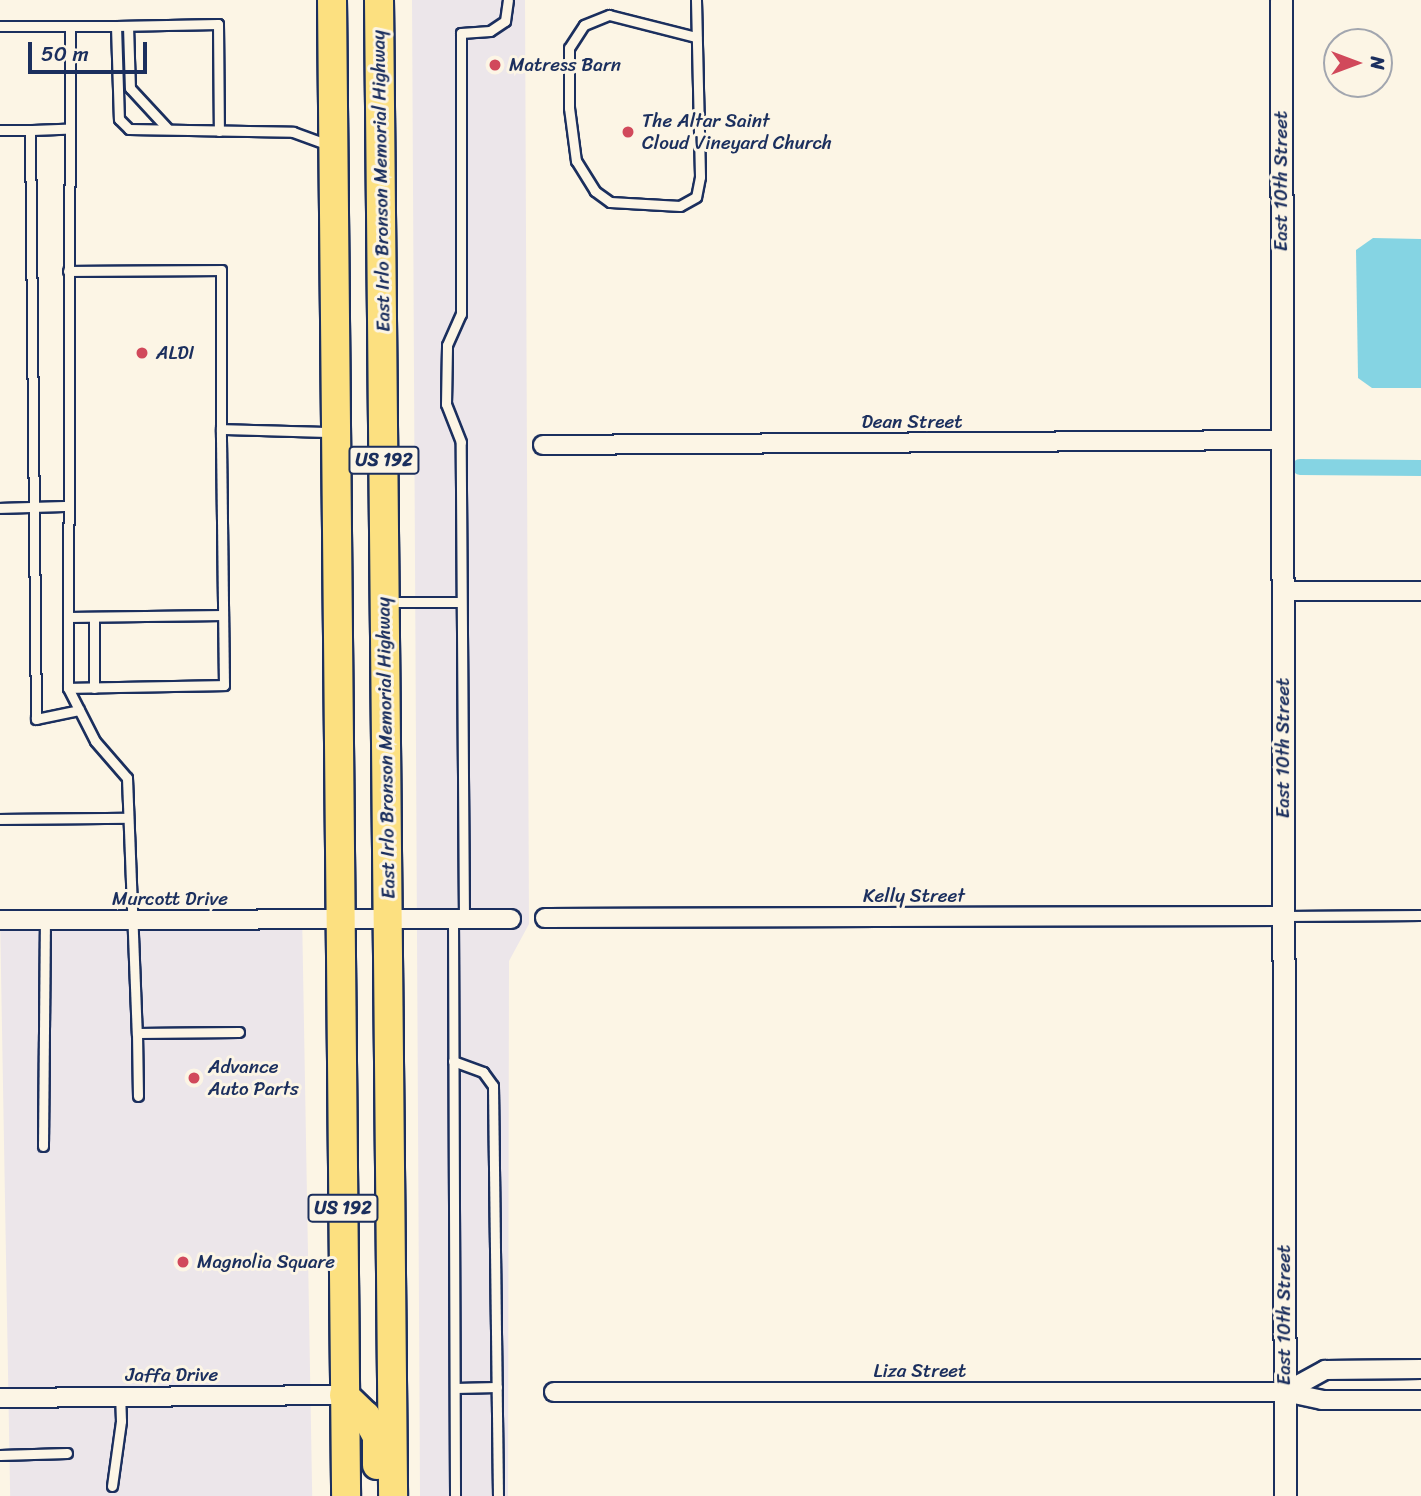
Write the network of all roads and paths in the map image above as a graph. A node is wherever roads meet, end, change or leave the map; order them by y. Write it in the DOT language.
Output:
graph roads {
  1 [pos="332,0"];
  2 [pos="379,0"];
  3 [pos="508,0"];
  4 [pos="696,0"];
  5 [pos="1281,0"];
  6 [pos="0,26"];
  7 [pos="71,26"];
  8 [pos="116,26"];
  9 [pos="128,26"];
  10 [pos="696,37"];
  11 [pos="67,129"];
  12 [pos="168,129"];
  13 [pos="0,130"];
  14 [pos="30,130"];
  15 [pos="219,131"];
  16 [pos="334,147"];
  17 [pos="68,271"];
  18 [pos="221,429"];
  19 [pos="336,433"];
  20 [pos="1282,440"];
  21 [pos="543,445"];
  22 [pos="68,506"];
  23 [pos="33,507"];
  24 [pos="0,508"];
  25 [pos="1283,591"];
  26 [pos="1421,591"];
  27 [pos="385,603"];
  28 [pos="460,603"];
  29 [pos="223,615"];
  30 [pos="68,617"];
  31 [pos="94,617"];
  32 [pos="68,688"];
  33 [pos="94,688"];
  34 [pos="79,710"];
  35 [pos="127,818"];
  36 [pos="0,819"];
  37 [pos="1421,915"];
  38 [pos="1283,916"];
  39 [pos="545,918"];
  40 [pos="341,919"];
  41 [pos="388,919"];
  42 [pos="458,919"];
  43 [pos="511,919"];
  44 [pos="0,920"];
  45 [pos="45,920"];
  46 [pos="132,920"];
  47 [pos="239,1032"];
  48 [pos="137,1033"];
  49 [pos="453,1061"];
  50 [pos="138,1096"];
  51 [pos="43,1146"];
  52 [pos="1421,1370"];
  53 [pos="497,1387"];
  54 [pos="455,1388"];
  55 [pos="554,1392"];
  56 [pos="1285,1392"];
  57 [pos="344,1395"];
  58 [pos="120,1397"];
  59 [pos="0,1398"];
  60 [pos="1421,1400"];
  61 [pos="67,1454"];
  62 [pos="0,1455"];
  63 [pos="112,1486"];
  64 [pos="346,1496"];
  65 [pos="378,1496"];
  66 [pos="393,1496"];
  67 [pos="455,1496"];
  68 [pos="498,1496"];
  69 [pos="1285,1496"];
  1 -- 16 [label="highway, US 192"];
  2 -- 27 [label="highway, East Irlo Bronson Memorial Highway / US 192"];
  3 -- 28 [label="lane"];
  4 -- 10 [label="lane"];
  5 -- 20 [label="street, East 10th Street"];
  6 -- 7 [label="lane"];
  7 -- 8 [label="lane"];
  7 -- 11 [label="lane"];
  8 -- 9 [label="lane"];
  8 -- 12 [label="lane"];
  9 -- 12 [label="lane"];
  9 -- 15 [label="lane"];
  10 -- 10 [label="lane"];
  11 -- 14 [label="lane"];
  11 -- 17 [label="lane"];
  12 -- 15 [label="lane"];
  13 -- 14 [label="lane"];
  14 -- 23 [label="lane"];
  15 -- 16 [label="lane"];
  16 -- 19 [label="highway, US 192"];
  17 -- 18 [label="lane"];
  17 -- 22 [label="lane"];
  18 -- 19 [label="lane"];
  18 -- 29 [label="lane"];
  19 -- 40 [label="highway, US 192"];
  20 -- 21 [label="street, Dean Street"];
  20 -- 25 [label="street, East 10th Street"];
  22 -- 23 [label="lane"];
  22 -- 30 [label="lane"];
  23 -- 24 [label="lane"];
  23 -- 34 [label="lane"];
  25 -- 26 [label="street"];
  25 -- 38 [label="street, East 10th Street"];
  27 -- 28 [label="lane"];
  27 -- 41 [label="highway, East Irlo Bronson Memorial Highway / US 192"];
  28 -- 42 [label="lane"];
  29 -- 31 [label="lane"];
  29 -- 33 [label="lane"];
  30 -- 31 [label="lane"];
  30 -- 32 [label="lane"];
  31 -- 33 [label="lane"];
  32 -- 33 [label="lane"];
  32 -- 34 [label="lane"];
  34 -- 35 [label="lane"];
  35 -- 36 [label="lane"];
  35 -- 46 [label="lane"];
  37 -- 38 [label="lane"];
  38 -- 39 [label="street, Kelly Street"];
  38 -- 56 [label="street, East 10th Street"];
  40 -- 41 [label="street"];
  40 -- 46 [label="street, Murcott Drive"];
  40 -- 57 [label="highway, US 192"];
  41 -- 42 [label="street"];
  41 -- 66 [label="highway, East Irlo Bronson Memorial Highway / US 192"];
  42 -- 43 [label="street"];
  42 -- 49 [label="lane"];
  44 -- 45 [label="street, Murcott Drive"];
  45 -- 46 [label="street, Murcott Drive"];
  45 -- 51 [label="lane"];
  46 -- 48 [label="lane"];
  47 -- 48 [label="lane"];
  48 -- 50 [label="lane"];
  49 -- 53 [label="lane"];
  49 -- 54 [label="lane"];
  52 -- 56 [label="street"];
  53 -- 54 [label="lane"];
  53 -- 68 [label="lane"];
  54 -- 67 [label="lane"];
  55 -- 56 [label="street, Liza Street"];
  56 -- 60 [label="street, Liza Street"];
  56 -- 69 [label="street, East 10th Street"];
  57 -- 58 [label="street, Jaffa Drive"];
  57 -- 64 [label="highway, US 192"];
  57 -- 65 [label="highway"];
  58 -- 59 [label="street, Jaffa Drive"];
  58 -- 63 [label="lane"];
  61 -- 62 [label="lane"];
}
